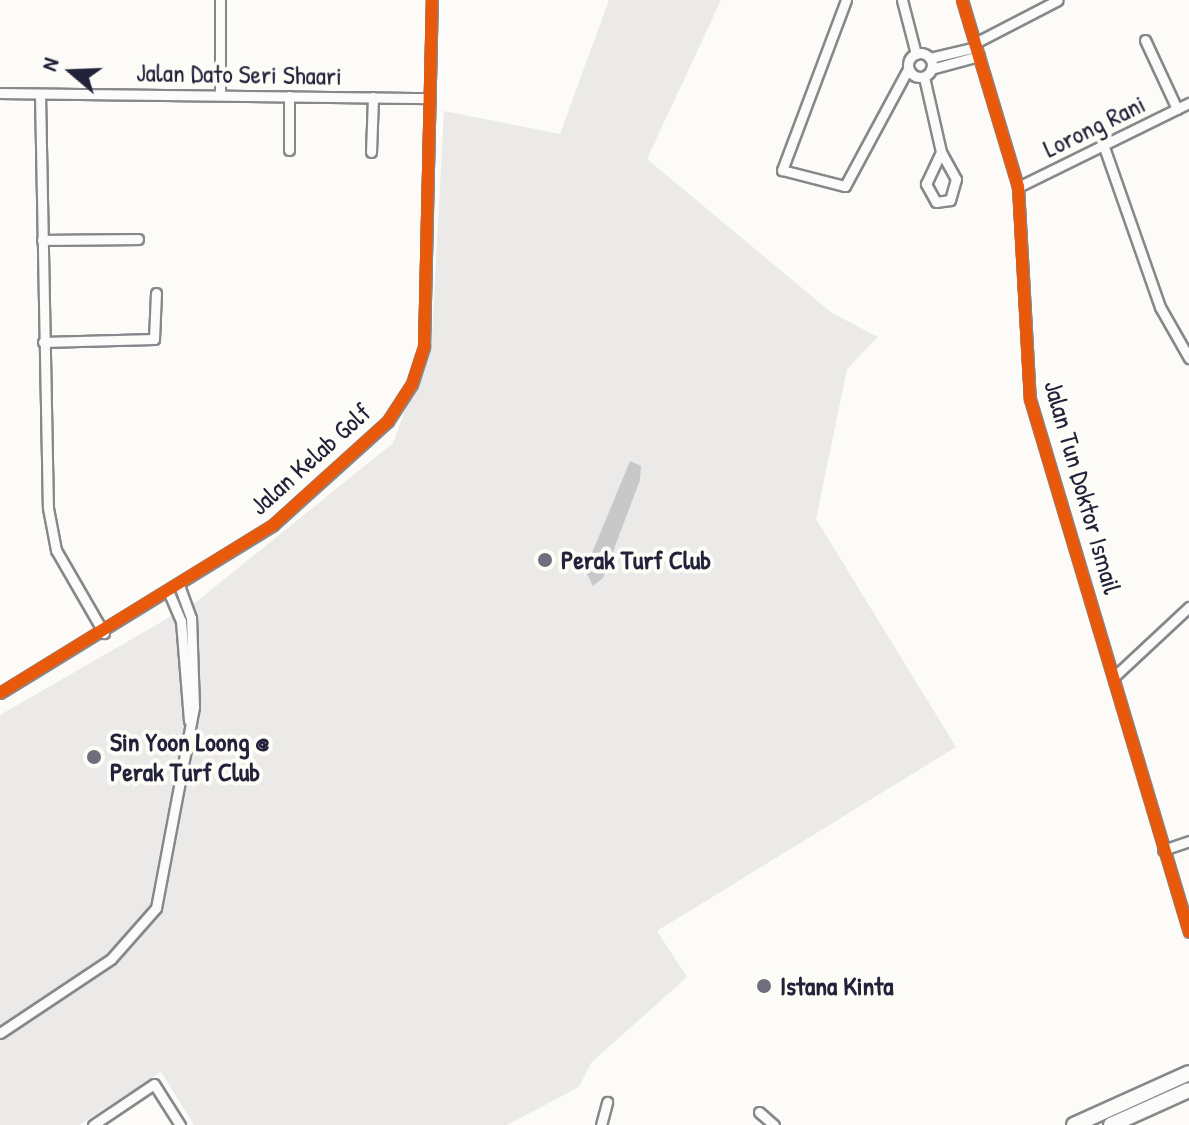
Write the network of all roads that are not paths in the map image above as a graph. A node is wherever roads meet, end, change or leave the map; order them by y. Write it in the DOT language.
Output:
graph roads {
  1 [pos="220,0"];
  2 [pos="432,0"];
  3 [pos="846,0"];
  4 [pos="902,0"];
  5 [pos="962,0"];
  6 [pos="1058,0"];
  7 [pos="1145,40"];
  8 [pos="976,48"];
  9 [pos="916,54"];
  10 [pos="928,68"];
  11 [pos="908,69"];
  12 [pos="0,93"];
  13 [pos="40,94"];
  14 [pos="220,95"];
  15 [pos="289,96"];
  16 [pos="373,97"];
  17 [pos="430,98"];
  18 [pos="1189,103"];
  19 [pos="1177,109"];
  20 [pos="1104,147"];
  21 [pos="289,150"];
  22 [pos="371,152"];
  23 [pos="941,152"];
  24 [pos="1018,187"];
  25 [pos="138,239"];
  26 [pos="42,240"];
  27 [pos="156,293"];
  28 [pos="43,342"];
  29 [pos="1189,358"];
  30 [pos="180,587"];
  31 [pos="169,593"];
  32 [pos="1189,607"];
  33 [pos="104,633"];
  34 [pos="1116,675"];
  35 [pos="0,693"];
  36 [pos="0,700"];
  37 [pos="190,725"];
  38 [pos="1189,841"];
  39 [pos="1163,850"];
  40 [pos="1189,932"];
  41 [pos="0,1033"];
  42 [pos="1189,1073"];
  43 [pos="1189,1090"];
  44 [pos="607,1102"];
  45 [pos="759,1112"];
  46 [pos="93,1125"];
  47 [pos="180,1125"];
  48 [pos="601,1125"];
  49 [pos="774,1125"];
  50 [pos="1074,1125"];
  51 [pos="1111,1125"];
  1 -- 14 [label="street"];
  2 -- 17 [label="street, Jalan Kelab Golf"];
  3 -- 11 [label="street"];
  4 -- 9 [label="street"];
  5 -- 8 [label="street, Jalan Tun Doktor Ismail"];
  6 -- 8 [label="street"];
  7 -- 19 [label="street"];
  8 -- 10 [label="street"];
  8 -- 24 [label="street, Jalan Tun Doktor Ismail"];
  9 -- 10 [label="street"];
  9 -- 11 [label="street"];
  10 -- 11 [label="street"];
  10 -- 23 [label="street"];
  12 -- 13 [label="street, Jalan Dato Seri Shaari"];
  13 -- 14 [label="street, Jalan Dato Seri Shaari"];
  13 -- 26 [label="street"];
  14 -- 15 [label="street, Jalan Dato Seri Shaari"];
  15 -- 16 [label="street, Jalan Dato Seri Shaari"];
  15 -- 21 [label="street"];
  16 -- 17 [label="street, Jalan Dato Seri Shaari"];
  16 -- 22 [label="street"];
  17 -- 30 [label="street, Jalan Kelab Golf"];
  18 -- 19 [label="street, Lorong Rani"];
  19 -- 20 [label="street, Lorong Rani"];
  20 -- 24 [label="street, Lorong Rani"];
  20 -- 29 [label="street"];
  23 -- 23 [label="street"];
  24 -- 34 [label="street, Jalan Tun Doktor Ismail"];
  25 -- 26 [label="street"];
  26 -- 28 [label="street"];
  27 -- 28 [label="street"];
  28 -- 33 [label="street"];
  30 -- 31 [label="street, Jalan Kelab Golf"];
  30 -- 37 [label="street"];
  31 -- 33 [label="street, Jalan Kelab Golf"];
  31 -- 37 [label="street"];
  32 -- 34 [label="street"];
  33 -- 35 [label="street, Jalan Kelab Golf"];
  33 -- 36 [label="street, Jalan Kelab Golf"];
  34 -- 39 [label="street, Jalan Tun Doktor Ismail"];
  37 -- 41 [label="street"];
  38 -- 39 [label="street"];
  39 -- 40 [label="street, Jalan Tun Doktor Ismail"];
  42 -- 50 [label="highway"];
  43 -- 51 [label="highway"];
  44 -- 48 [label="street"];
  45 -- 49 [label="street"];
  46 -- 47 [label="street"];
}
